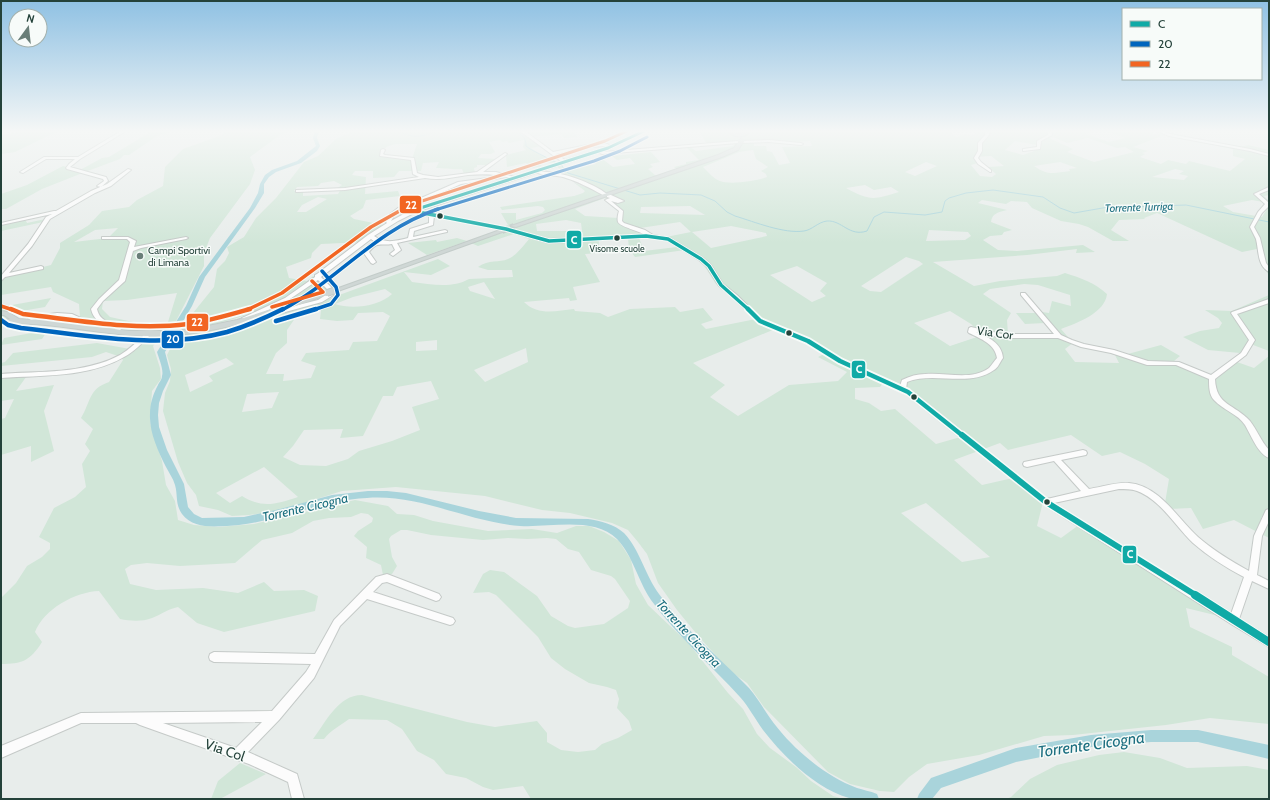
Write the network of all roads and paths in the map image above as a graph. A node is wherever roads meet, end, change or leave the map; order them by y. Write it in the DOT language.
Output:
graph roads {
  1 [pos="28,168"];
  2 [pos="69,168"];
  3 [pos="414,168"];
  4 [pos="485,168"];
  5 [pos="543,168"];
  6 [pos="684,168"];
  7 [pos="986,168"];
  8 [pos="129,170"];
  9 [pos="990,171"];
  10 [pos="22,172"];
  11 [pos="478,173"];
  12 [pos="527,174"];
  13 [pos="458,175"];
  14 [pos="425,177"];
  15 [pos="513,177"];
  16 [pos="464,182"];
  17 [pos="1269,188"];
  18 [pos="298,191"];
  19 [pos="93,192"];
  20 [pos="608,194"];
  21 [pos="407,206"];
  22 [pos="414,210"];
  23 [pos="58,211"];
  24 [pos="432,214"];
  25 [pos="390,223"];
  26 [pos="1,224"];
  27 [pos="514,226"];
  28 [pos="445,231"];
  29 [pos="502,231"];
  30 [pos="370,236"];
  31 [pos="651,236"];
  32 [pos="104,238"];
  33 [pos="186,238"];
  34 [pos="410,238"];
  35 [pos="379,242"];
  36 [pos="394,242"];
  37 [pos="131,250"];
  38 [pos="394,254"];
  39 [pos="373,262"];
  40 [pos="41,268"];
  41 [pos="1269,270"];
  42 [pos="317,276"];
  43 [pos="2,278"];
  44 [pos="1024,294"];
  45 [pos="1269,301"];
  46 [pos="4,313"];
  47 [pos="50,314"];
  48 [pos="31,318"];
  49 [pos="82,320"];
  50 [pos="22,321"];
  51 [pos="1,322"];
  52 [pos="40,322"];
  53 [pos="230,324"];
  54 [pos="116,331"];
  55 [pos="148,334"];
  56 [pos="1058,336"];
  57 [pos="1,376"];
  58 [pos="1212,378"];
  59 [pos="903,389"];
  60 [pos="1082,453"];
  61 [pos="1269,455"];
  62 [pos="1055,458"];
  63 [pos="1027,464"];
  64 [pos="1087,492"];
  65 [pos="1046,502"];
  66 [pos="1269,512"];
  67 [pos="1249,576"];
  68 [pos="1269,585"];
  69 [pos="365,594"];
  70 [pos="436,597"];
  71 [pos="450,621"];
  72 [pos="1234,621"];
  73 [pos="1269,642"];
  74 [pos="214,657"];
  75 [pos="318,659"];
  76 [pos="275,716"];
  77 [pos="134,718"];
  78 [pos="1,752"];
  79 [pos="238,754"];
  80 [pos="298,799"];
  1 -- 10 [label="street"];
  2 -- 19 [label="street"];
  3 -- 14 [label="street"];
  4 -- 11 [label="street"];
  5 -- 12 [label="street"];
  6 -- 20 [label="main road"];
  7 -- 9 [label="street"];
  8 -- 19 [label="street"];
  11 -- 13 [label="street"];
  11 -- 15 [label="street"];
  12 -- 15 [label="street"];
  12 -- 20 [label="street"];
  13 -- 14 [label="street"];
  13 -- 16 [label="street"];
  14 -- 18 [label="street"];
  15 -- 16 [label="street"];
  15 -- 22 [label="street"];
  16 -- 21 [label="street"];
  17 -- 41 [label="street"];
  19 -- 23 [label="street"];
  20 -- 27 [label="main road"];
  20 -- 31 [label="street"];
  21 -- 22 [label="street"];
  21 -- 25 [label="street"];
  22 -- 24 [label="street"];
  22 -- 25 [label="street"];
  23 -- 26 [label="street"];
  23 -- 43 [label="street"];
  24 -- 31 [label="street"];
  24 -- 34 [label="street"];
  25 -- 30 [label="street"];
  28 -- 34 [label="street"];
  29 -- 53 [label="main road, bridge"];
  30 -- 35 [label="street"];
  30 -- 42 [label="street"];
  31 -- 59 [label="street"];
  32 -- 37 [label="street"];
  33 -- 37 [label="street"];
  34 -- 36 [label="street"];
  35 -- 36 [label="street"];
  35 -- 39 [label="street"];
  36 -- 38 [label="street"];
  37 -- 54 [label="street"];
  40 -- 43 [label="street"];
  42 -- 53 [label="street"];
  42 -- 53 [label="street"];
  44 -- 56 [label="street"];
  45 -- 58 [label="street"];
  46 -- 50 [label="main road"];
  46 -- 51 [label="main road"];
  47 -- 48 [label="street"];
  47 -- 49 [label="street"];
  47 -- 52 [label="street"];
  50 -- 51 [label="main road"];
  50 -- 52 [label="main road"];
  52 -- 54 [label="main road"];
  53 -- 55 [label="main road"];
  54 -- 55 [label="main road"];
  55 -- 57 [label="street"];
  56 -- 58 [label="street"];
  56 -- 59 [label="street, Via Cor"];
  58 -- 61 [label="street"];
  59 -- 65 [label="street"];
  60 -- 62 [label="street"];
  62 -- 63 [label="street"];
  62 -- 64 [label="street"];
  64 -- 65 [label="street"];
  64 -- 67 [label="street"];
  65 -- 72 [label="street"];
  66 -- 67 [label="street"];
  67 -- 68 [label="street"];
  67 -- 72 [label="street"];
  69 -- 70 [label="street"];
  69 -- 71 [label="street"];
  69 -- 75 [label="street"];
  72 -- 73 [label="street"];
  74 -- 75 [label="street"];
  75 -- 76 [label="street"];
  76 -- 77 [label="street"];
  76 -- 79 [label="street"];
  77 -- 78 [label="street"];
  77 -- 79 [label="street, Via Col"];
  79 -- 80 [label="street, Via Col"];
}
